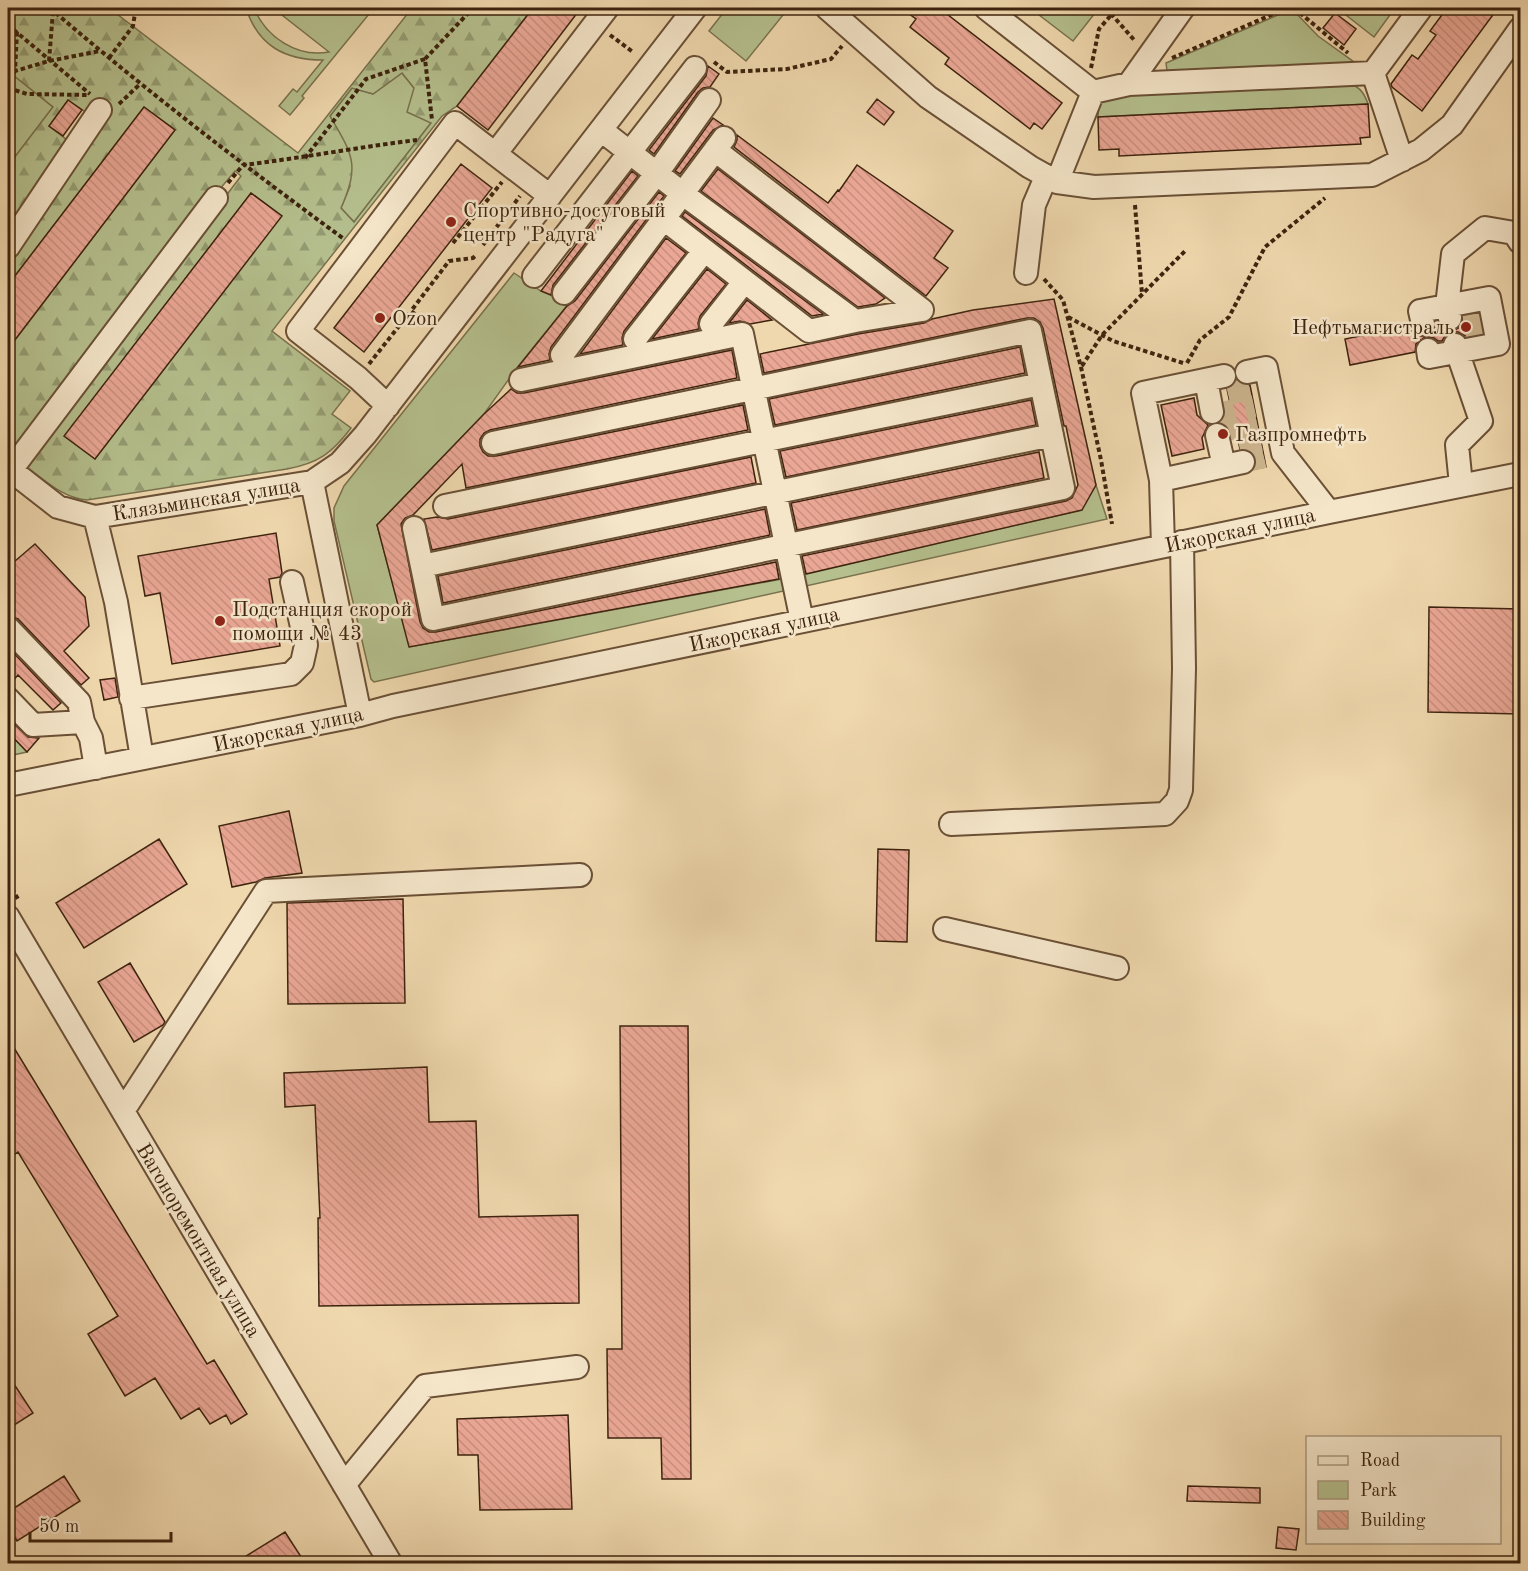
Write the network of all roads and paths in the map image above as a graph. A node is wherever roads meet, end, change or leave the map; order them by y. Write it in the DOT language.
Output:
graph roads {
  1 [pos="129,8"];
  2 [pos="139,8"];
  3 [pos="473,8"];
  4 [pos="695,8"];
  5 [pos="827,8"];
  6 [pos="986,8"];
  7 [pos="1106,8"];
  8 [pos="1183,8"];
  9 [pos="1287,8"];
  10 [pos="1294,8"];
  11 [pos="1421,8"];
  12 [pos="51,9"];
  13 [pos="135,13"];
  14 [pos="1112,14"];
  15 [pos="601,16"];
  16 [pos="8,25"];
  17 [pos="1521,29"];
  18 [pos="17,32"];
  19 [pos="855,32"];
  20 [pos="100,51"];
  21 [pos="1512,51"];
  22 [pos="633,52"];
  23 [pos="109,58"];
  24 [pos="1158,58"];
  25 [pos="424,59"];
  26 [pos="49,61"];
  27 [pos="702,63"];
  28 [pos="8,69"];
  29 [pos="15,72"];
  30 [pos="1373,73"];
  31 [pos="8,81"];
  32 [pos="140,84"];
  33 [pos="1129,84"];
  34 [pos="8,87"];
  35 [pos="1093,92"];
  36 [pos="709,100"];
  37 [pos="100,110"];
  38 [pos="601,130"];
  39 [pos="438,140"];
  40 [pos="630,153"];
  41 [pos="305,158"];
  42 [pos="1402,160"];
  43 [pos="504,161"];
  44 [pos="243,165"];
  45 [pos="657,173"];
  46 [pos="1051,179"];
  47 [pos="532,182"];
  48 [pos="1133,185"];
  49 [pos="682,194"];
  50 [pos="550,196"];
  51 [pos="1326,197"];
  52 [pos="216,198"];
  53 [pos="664,219"];
  54 [pos="1521,242"];
  55 [pos="453,243"];
  56 [pos="8,247"];
  57 [pos="359,250"];
  58 [pos="704,250"];
  59 [pos="1185,251"];
  60 [pos="1026,273"];
  61 [pos="534,276"];
  62 [pos="744,282"];
  63 [pos="564,293"];
  64 [pos="1142,294"];
  65 [pos="411,311"];
  66 [pos="1449,312"];
  67 [pos="1068,316"];
  68 [pos="855,321"];
  69 [pos="711,324"];
  70 [pos="1423,324"];
  71 [pos="443,335"];
  72 [pos="1102,335"];
  73 [pos="635,339"];
  74 [pos="1456,349"];
  75 [pos="1428,350"];
  76 [pos="562,355"];
  77 [pos="1081,367"];
  78 [pos="358,378"];
  79 [pos="521,380"];
  80 [pos="1041,384"];
  81 [pos="1208,387"];
  82 [pos="754,388"];
  83 [pos="388,406"];
  84 [pos="1052,435"];
  85 [pos="765,442"];
  86 [pos="493,443"];
  87 [pos="9,469"];
  88 [pos="1521,474"];
  89 [pos="1161,480"];
  90 [pos="312,482"];
  91 [pos="1461,485"];
  92 [pos="776,492"];
  93 [pos="445,506"];
  94 [pos="1329,512"];
  95 [pos="95,518"];
  96 [pos="1112,524"];
  97 [pos="414,528"];
  98 [pos="1172,544"];
  99 [pos="787,545"];
  100 [pos="422,566"];
  101 [pos="292,582"];
  102 [pos="802,621"];
  103 [pos="8,628"];
  104 [pos="131,698"];
  105 [pos="8,699"];
  106 [pos="360,715"];
  107 [pos="83,722"];
  108 [pos="142,759"];
  109 [pos="96,768"];
  110 [pos="8,786"];
  111 [pos="951,824"];
  112 [pos="580,875"];
  113 [pos="8,917"];
  114 [pos="945,929"];
  115 [pos="1117,968"];
  116 [pos="123,1111"];
  117 [pos="577,1366"];
  118 [pos="344,1485"];
  119 [pos="391,1563"];
  1 -- 13 [label="path"];
  2 -- 13 [label="path"];
  3 -- 25 [label="path"];
  4 -- 38 [label="street, Клязьминская улица"];
  5 -- 19 [label="street"];
  6 -- 35 [label="street"];
  7 -- 14 [label="path"];
  8 -- 24 [label="street"];
  9 -- 24 [label="path"];
  10 -- 30 [label="path"];
  11 -- 30 [label="street"];
  12 -- 20 [label="path"];
  12 -- 26 [label="path"];
  13 -- 23 [label="path"];
  14 -- 24 [label="path"];
  14 -- 35 [label="path"];
  15 -- 22 [label="path"];
  15 -- 43 [label="street"];
  16 -- 18 [label="path"];
  17 -- 21 [label="street"];
  18 -- 26 [label="path"];
  18 -- 29 [label="path"];
  19 -- 27 [label="path"];
  19 -- 46 [label="street"];
  20 -- 23 [label="path"];
  20 -- 26 [label="path"];
  21 -- 42 [label="street"];
  23 -- 32 [label="path"];
  24 -- 33 [label="street"];
  25 -- 39 [label="path"];
  25 -- 41 [label="path"];
  26 -- 29 [label="path"];
  26 -- 34 [label="path"];
  27 -- 40 [label="street"];
  28 -- 29 [label="path"];
  29 -- 31 [label="path"];
  30 -- 33 [label="street"];
  30 -- 42 [label="street"];
  32 -- 37 [label="path"];
  32 -- 44 [label="path"];
  33 -- 35 [label="street"];
  35 -- 46 [label="street"];
  36 -- 45 [label="street"];
  37 -- 56 [label="street"];
  38 -- 40 [label="street"];
  38 -- 50 [label="street, Клязьминская улица"];
  39 -- 41 [label="path"];
  39 -- 43 [label="street"];
  39 -- 57 [label="street"];
  40 -- 45 [label="street"];
  40 -- 61 [label="street"];
  41 -- 44 [label="path"];
  42 -- 48 [label="street"];
  43 -- 47 [label="street"];
  43 -- 55 [label="path"];
  44 -- 52 [label="path"];
  44 -- 57 [label="path"];
  45 -- 49 [label="street"];
  45 -- 63 [label="street"];
  46 -- 48 [label="street"];
  46 -- 60 [label="street"];
  47 -- 50 [label="street"];
  47 -- 65 [label="path"];
  48 -- 64 [label="path"];
  49 -- 53 [label="street"];
  49 -- 68 [label="street"];
  49 -- 68 [label="street"];
  50 -- 71 [label="street, Клязьминская улица"];
  51 -- 81 [label="path"];
  52 -- 87 [label="street"];
  53 -- 58 [label="street"];
  53 -- 76 [label="street"];
  54 -- 66 [label="street"];
  57 -- 78 [label="street"];
  58 -- 62 [label="street"];
  58 -- 73 [label="street"];
  59 -- 64 [label="path"];
  60 -- 67 [label="path"];
  62 -- 68 [label="street"];
  62 -- 69 [label="street"];
  64 -- 72 [label="path"];
  65 -- 71 [label="path"];
  65 -- 78 [label="path"];
  66 -- 70 [label="street"];
  66 -- 74 [label="street"];
  67 -- 72 [label="path"];
  67 -- 77 [label="path"];
  71 -- 83 [label="street, Клязьминская улица"];
  72 -- 77 [label="path"];
  72 -- 81 [label="path"];
  74 -- 75 [label="street"];
  74 -- 91 [label="street"];
  77 -- 96 [label="path"];
  78 -- 83 [label="street"];
  79 -- 82 [label="street"];
  80 -- 82 [label="street"];
  80 -- 84 [label="street"];
  80 -- 85 [label="street"];
  81 -- 89 [label="street"];
  82 -- 85 [label="street"];
  82 -- 86 [label="street"];
  83 -- 90 [label="street, Клязьминская улица"];
  84 -- 92 [label="street"];
  84 -- 99 [label="street"];
  85 -- 92 [label="street"];
  85 -- 93 [label="street"];
  87 -- 95 [label="street, Клязьминская улица"];
  88 -- 91 [label="street, Ижорская улица"];
  89 -- 94 [label="street"];
  89 -- 98 [label="street"];
  90 -- 95 [label="street, Клязьминская улица"];
  90 -- 106 [label="street"];
  91 -- 94 [label="street, Ижорская улица"];
  92 -- 99 [label="street"];
  92 -- 100 [label="street"];
  94 -- 98 [label="street, Ижорская улица"];
  95 -- 104 [label="street"];
  97 -- 100 [label="street"];
  98 -- 102 [label="street, Ижорская улица"];
  98 -- 111 [label="street"];
  99 -- 100 [label="street"];
  99 -- 102 [label="street"];
  101 -- 104 [label="street"];
  102 -- 106 [label="street, Ижорская улица"];
  103 -- 107 [label="street"];
  104 -- 108 [label="street"];
  105 -- 107 [label="street"];
  106 -- 108 [label="street, Ижорская улица"];
  107 -- 109 [label="street"];
  108 -- 109 [label="street, Ижорская улица"];
  109 -- 110 [label="street, Ижорская улица"];
  112 -- 116 [label="street"];
  113 -- 116 [label="street, Вагоноремонтная улица"];
  114 -- 115 [label="street"];
  116 -- 118 [label="street, Вагоноремонтная улица"];
  117 -- 118 [label="street"];
  118 -- 119 [label="street, Вагоноремонтная улица"];
}
